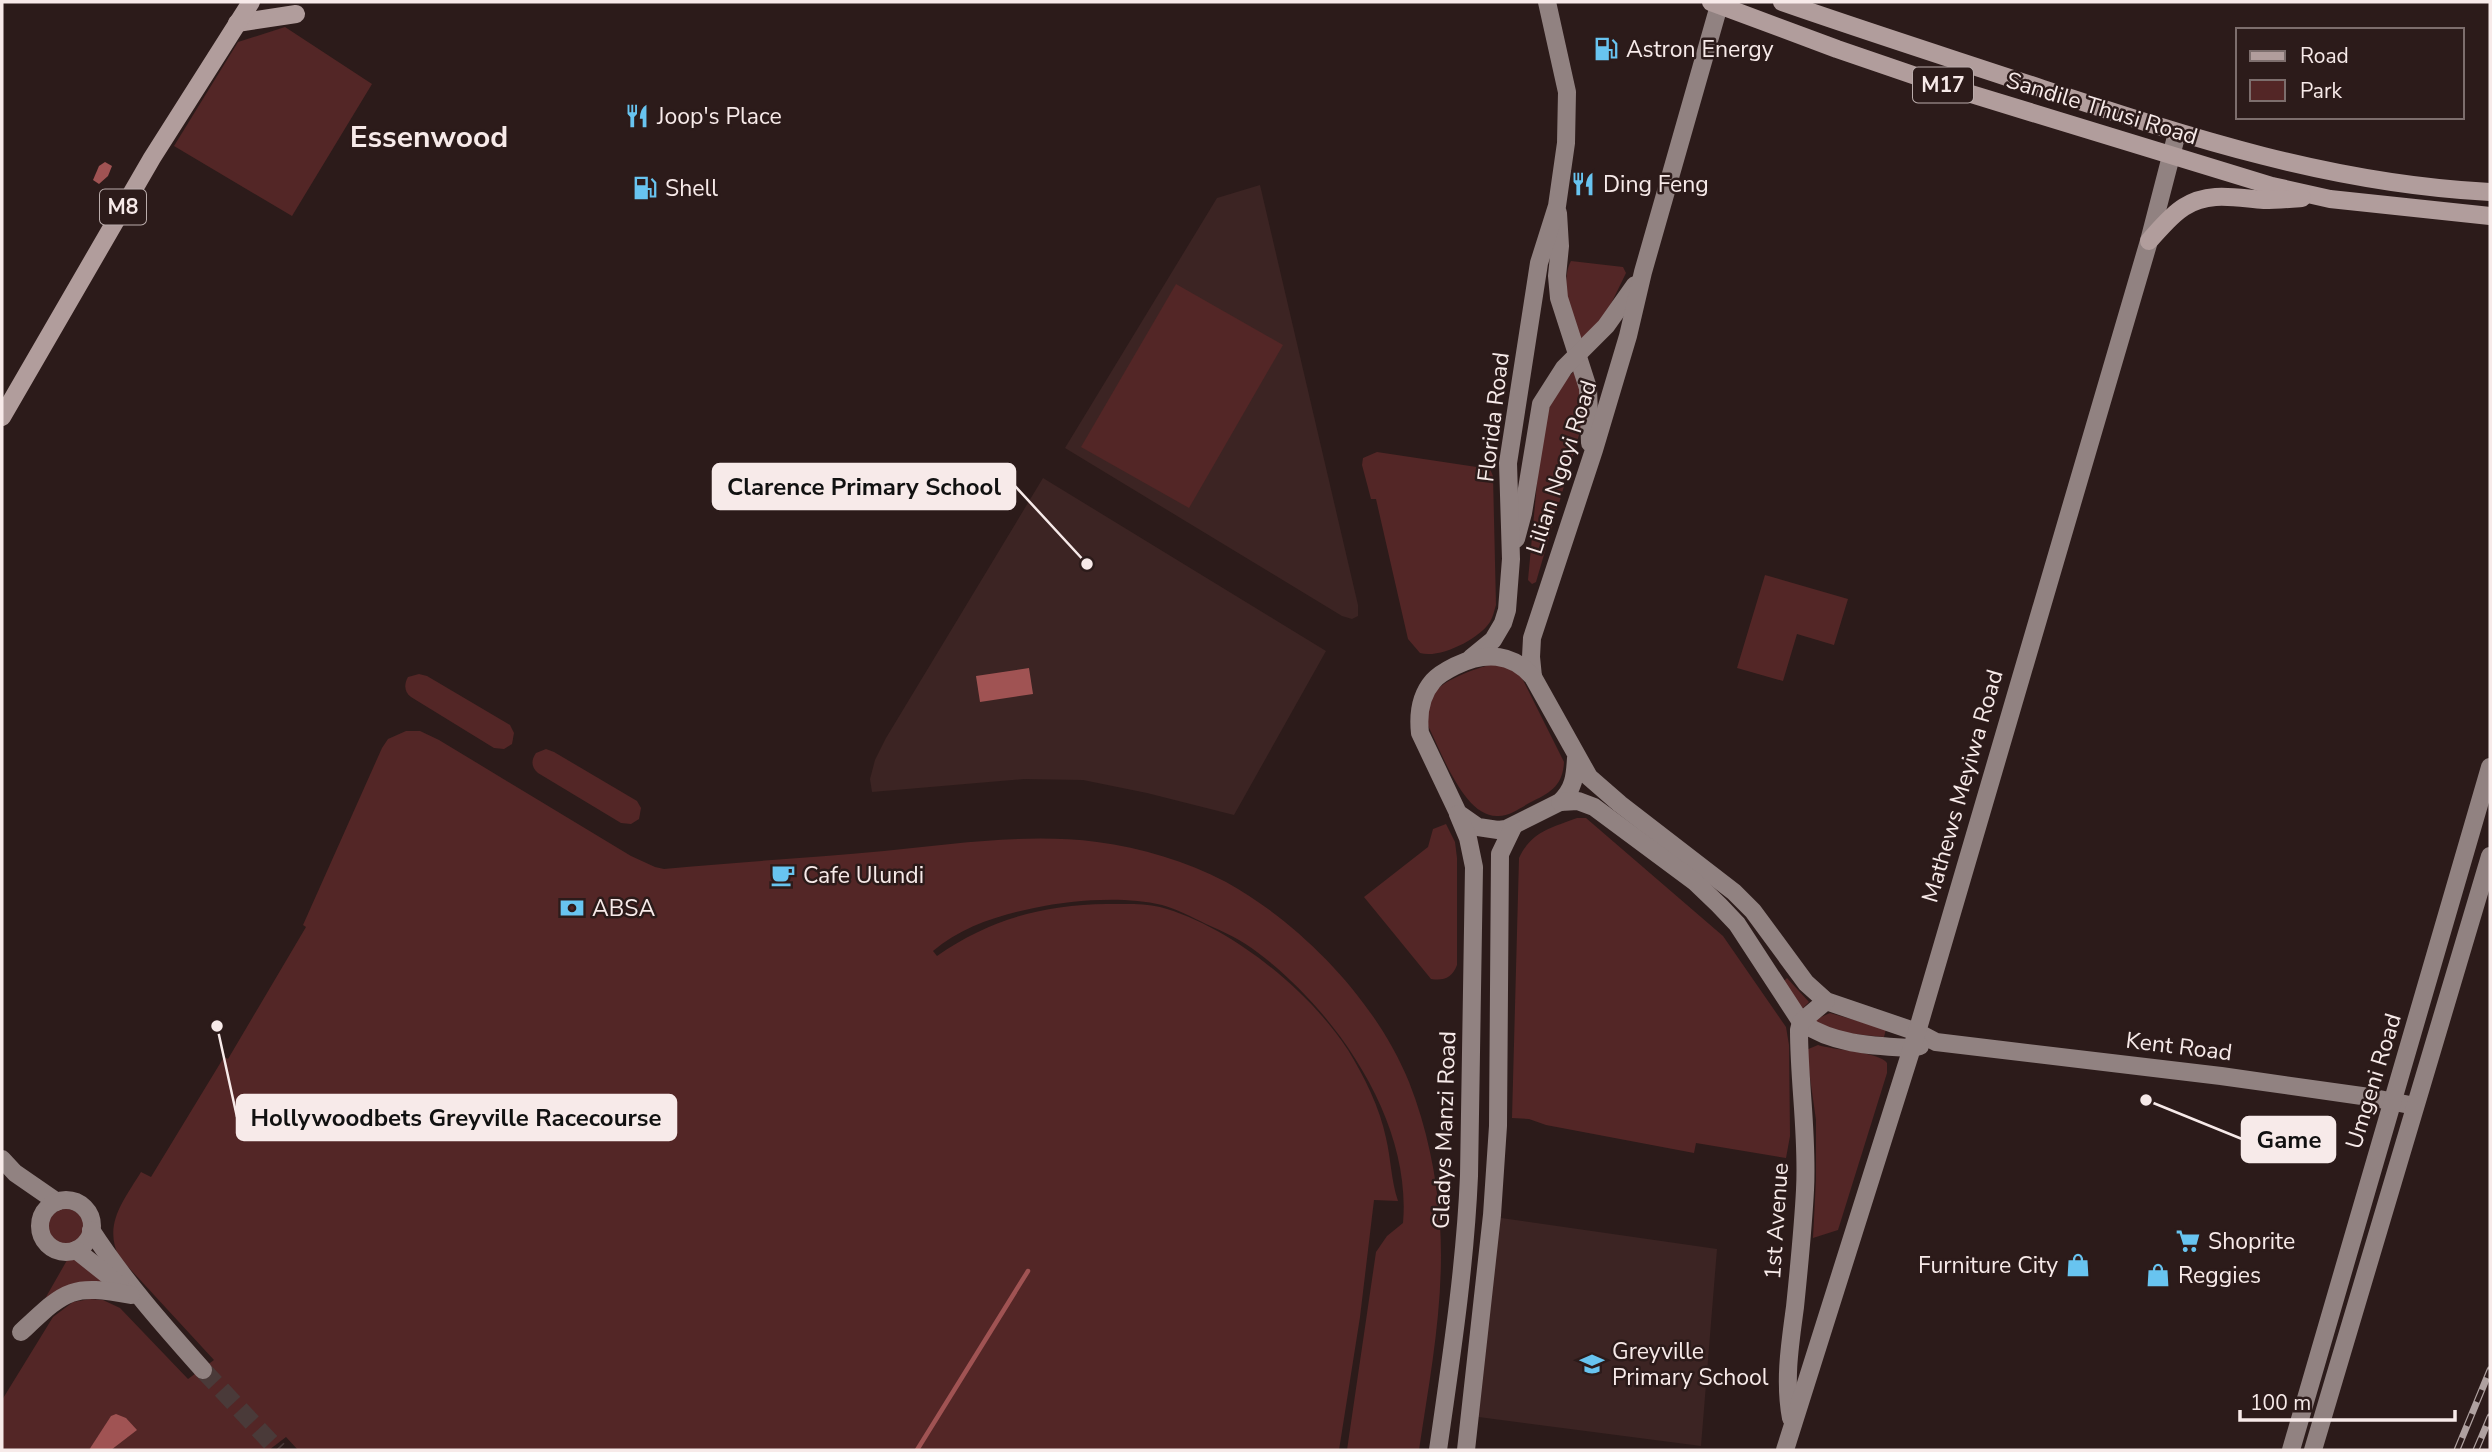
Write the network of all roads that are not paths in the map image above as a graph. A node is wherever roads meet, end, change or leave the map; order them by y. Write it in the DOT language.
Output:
graph roads {
  1 [pos="251,2"];
  2 [pos="1547,2"];
  3 [pos="1782,2"];
  4 [pos="1717,3"];
  5 [pos="296,14"];
  6 [pos="237,23"];
  7 [pos="2177,133"];
  8 [pos="2171,155"];
  9 [pos="2490,192"];
  10 [pos="2316,196"];
  11 [pos="1557,206"];
  12 [pos="2490,216"];
  13 [pos="2149,241"];
  14 [pos="1643,272"];
  15 [pos="1577,355"];
  16 [pos="2,417"];
  17 [pos="1590,462"];
  18 [pos="1511,559"];
  19 [pos="1465,662"];
  20 [pos="1533,677"];
  21 [pos="1576,758"];
  22 [pos="2490,767"];
  23 [pos="1560,802"];
  24 [pos="1458,813"];
  25 [pos="1513,827"];
  26 [pos="2490,856"];
  27 [pos="1826,1000"];
  28 [pos="1801,1022"];
  29 [pos="1915,1040"];
  30 [pos="2391,1101"];
  31 [pos="2415,1106"];
  32 [pos="2,1159"];
  33 [pos="15,1173"];
  34 [pos="57,1202"];
  35 [pos="41,1217"];
  36 [pos="91,1230"];
  37 [pos="76,1250"];
  38 [pos="131,1295"];
  39 [pos="150,1310"];
  40 [pos="21,1332"];
  41 [pos="203,1370"];
  42 [pos="1792,1423"];
  43 [pos="1438,1450"];
  44 [pos="1466,1450"];
  45 [pos="1785,1450"];
  46 [pos="2291,1450"];
  47 [pos="2313,1450"];
  1 -- 6 [label="main road, M8"];
  2 -- 11 [label="main road, Florida Road"];
  3 -- 7 [label="main road, Sandile Thusi Road / M17"];
  4 -- 8 [label="main road, Sandile Thusi Road / M17"];
  4 -- 14 [label="main road, Lilian Ngoyi Road"];
  5 -- 6 [label="main road"];
  6 -- 16 [label="main road, M8"];
  7 -- 8 [label="main road, Mathews Meyiwa Road"];
  7 -- 9 [label="main road, Sandile Thusi Road / M17"];
  8 -- 10 [label="main road, Sandile Thusi Road / M17"];
  8 -- 13 [label="main road, Mathews Meyiwa Road"];
  10 -- 12 [label="main road, Sandile Thusi Road / M17"];
  10 -- 13 [label="main road"];
  11 -- 15 [label="main road, Florida Road"];
  11 -- 18 [label="main road, Florida Road"];
  13 -- 29 [label="main road, Mathews Meyiwa Road"];
  14 -- 15 [label="main road, Lilian Ngoyi Road"];
  14 -- 17 [label="main road, Lilian Ngoyi Road"];
  15 -- 17 [label="main road, Florida Road"];
  15 -- 18 [label="main road, Lilian Ngoyi Road"];
  17 -- 20 [label="main road, Lilian Ngoyi Road"];
  18 -- 19 [label="main road, Florida Road"];
  19 -- 20 [label="main road"];
  19 -- 24 [label="main road"];
  20 -- 21 [label="main road"];
  21 -- 23 [label="main road"];
  21 -- 27 [label="main road"];
  22 -- 30 [label="main road, Umgeni Road"];
  23 -- 25 [label="main road"];
  23 -- 28 [label="main road"];
  24 -- 25 [label="main road"];
  24 -- 43 [label="main road, Gladys Manzi Road"];
  25 -- 44 [label="main road"];
  26 -- 31 [label="main road, Umgeni Road"];
  27 -- 28 [label="main road"];
  27 -- 29 [label="main road"];
  28 -- 29 [label="main road"];
  28 -- 42 [label="main road, 1st Avenue"];
  29 -- 30 [label="main road, Kent Road"];
  29 -- 42 [label="main road, Mathews Meyiwa Road"];
  30 -- 31 [label="main road, Kent Road"];
  30 -- 46 [label="main road, Umgeni Road"];
  31 -- 47 [label="main road, Umgeni Road"];
  32 -- 33 [label="main road"];
  33 -- 34 [label="main road"];
  33 -- 35 [label="main road"];
  34 -- 35 [label="main road"];
  34 -- 36 [label="main road"];
  35 -- 37 [label="main road"];
  36 -- 37 [label="main road"];
  36 -- 39 [label="main road"];
  37 -- 38 [label="main road"];
  38 -- 39 [label="main road"];
  38 -- 40 [label="main road"];
  39 -- 41 [label="main road"];
  42 -- 45 [label="main road, Mathews Meyiwa Road"];
}
